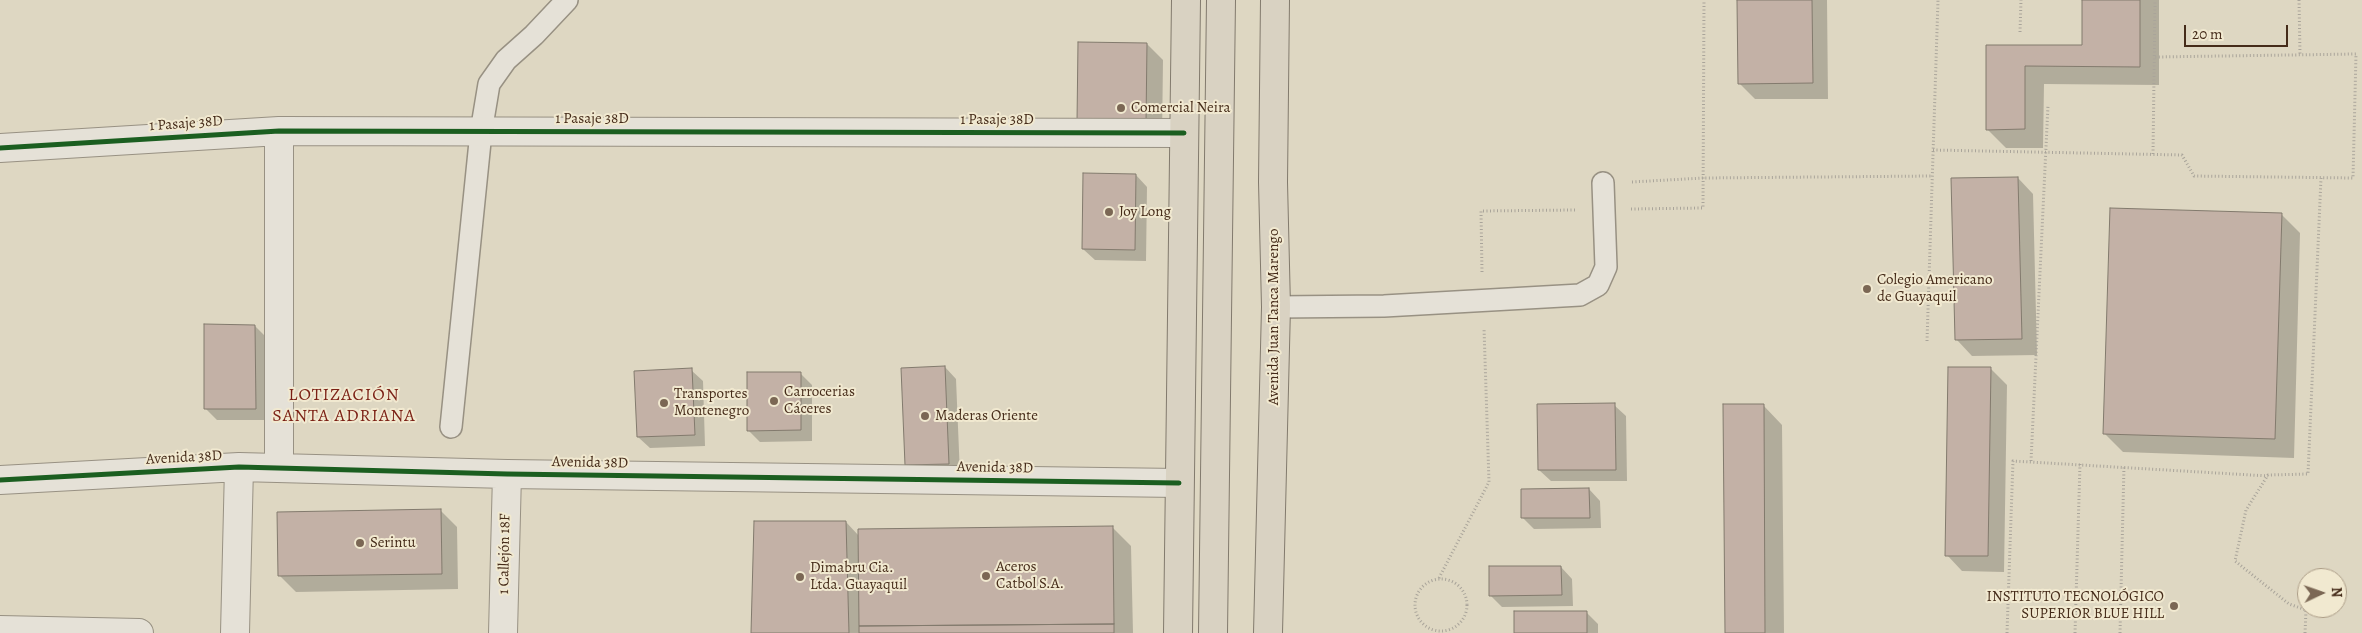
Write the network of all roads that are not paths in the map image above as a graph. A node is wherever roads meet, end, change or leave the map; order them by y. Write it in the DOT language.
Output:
graph roads {
  1 [pos="566,0"];
  2 [pos="1186,0"];
  3 [pos="1221,0"];
  4 [pos="1275,0"];
  5 [pos="279,131"];
  6 [pos="481,132"];
  7 [pos="1184,133"];
  8 [pos="0,148"];
  9 [pos="1604,183"];
  10 [pos="1276,307"];
  11 [pos="451,427"];
  12 [pos="239,467"];
  13 [pos="279,468"];
  14 [pos="507,474"];
  15 [pos="0,480"];
  16 [pos="1180,484"];
  17 [pos="0,630"];
  18 [pos="138,633"];
  19 [pos="235,633"];
  20 [pos="503,633"];
  21 [pos="1178,633"];
  22 [pos="1212,633"];
  23 [pos="1268,633"];
  1 -- 6 [label="lane"];
  2 -- 7 [label="main road"];
  3 -- 22 [label="main road"];
  4 -- 10 [label="main road, Avenida Juan Tanca Marengo"];
  5 -- 6 [label="street, 1 Pasaje 38D"];
  5 -- 8 [label="street, 1 Pasaje 38D"];
  5 -- 13 [label="street"];
  6 -- 7 [label="street, 1 Pasaje 38D"];
  6 -- 11 [label="lane"];
  7 -- 16 [label="main road"];
  9 -- 10 [label="lane"];
  10 -- 23 [label="main road, Avenida Juan Tanca Marengo"];
  12 -- 13 [label="street, Avenida 38D"];
  12 -- 15 [label="street, Avenida 38D"];
  12 -- 19 [label="street"];
  13 -- 14 [label="street, Avenida 38D"];
  14 -- 16 [label="street, Avenida 38D"];
  14 -- 20 [label="street, 1 Callejón 18F"];
  16 -- 21 [label="main road"];
  17 -- 18 [label="street"];
}
